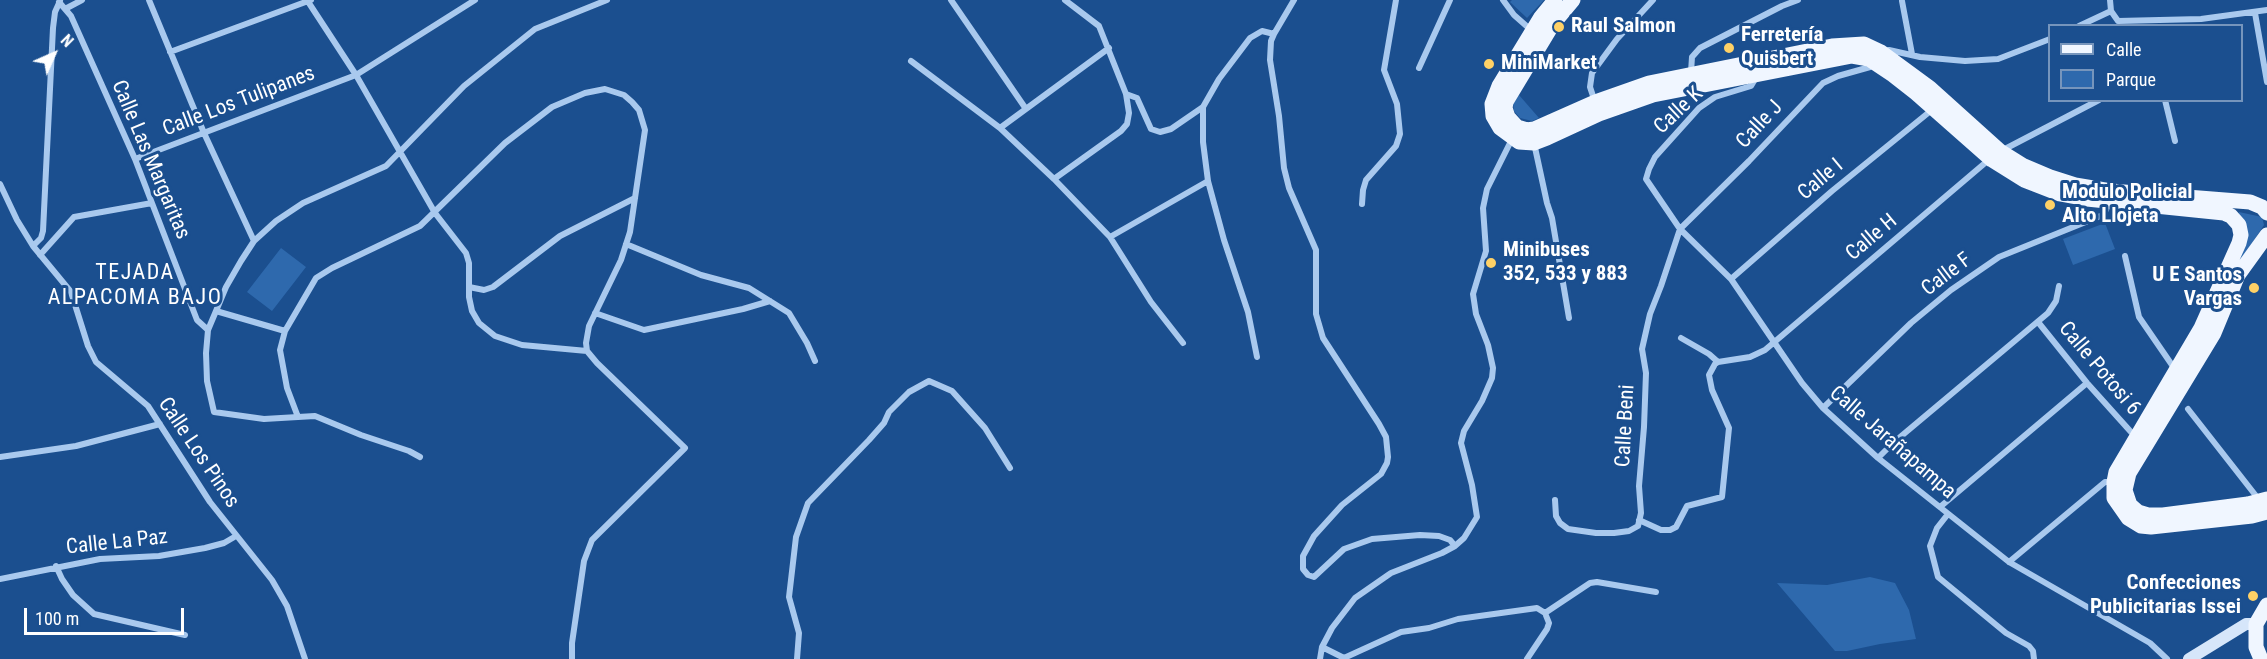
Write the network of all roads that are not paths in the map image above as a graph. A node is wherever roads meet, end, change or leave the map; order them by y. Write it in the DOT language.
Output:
graph roads {
  1 [pos="82,0"];
  2 [pos="149,0"];
  3 [pos="309,0"];
  4 [pos="475,0"];
  5 [pos="607,0"];
  6 [pos="951,0"];
  7 [pos="1065,0"];
  8 [pos="1294,0"];
  9 [pos="1396,0"];
  10 [pos="1450,0"];
  11 [pos="1503,0"];
  12 [pos="1555,0"];
  13 [pos="1572,0"];
  14 [pos="1653,0"];
  15 [pos="1798,0"];
  16 [pos="2110,0"];
  17 [pos="60,1"];
  18 [pos="1902,1"];
  19 [pos="65,9"];
  20 [pos="2267,10"];
  21 [pos="2112,11"];
  22 [pos="2255,13"];
  23 [pos="2150,23"];
  24 [pos="2083,24"];
  25 [pos="1274,34"];
  26 [pos="1538,35"];
  27 [pos="2048,39"];
  28 [pos="1109,48"];
  29 [pos="170,52"];
  30 [pos="1912,54"];
  31 [pos="1878,57"];
  32 [pos="911,61"];
  33 [pos="1419,68"];
  34 [pos="1747,69"];
  35 [pos="356,75"];
  36 [pos="1692,79"];
  37 [pos="2267,82"];
  38 [pos="1126,94"];
  39 [pos="2094,102"];
  40 [pos="2165,102"];
  41 [pos="1203,107"];
  42 [pos="1597,108"];
  43 [pos="1934,108"];
  44 [pos="1026,109"];
  45 [pos="1000,128"];
  46 [pos="1515,133"];
  47 [pos="204,134"];
  48 [pos="2175,141"];
  49 [pos="1534,143"];
  50 [pos="400,153"];
  51 [pos="1996,156"];
  52 [pos="1654,157"];
  53 [pos="135,159"];
  54 [pos="1054,179"];
  55 [pos="1208,181"];
  56 [pos="0,184"];
  57 [pos="2111,197"];
  58 [pos="635,198"];
  59 [pos="152,203"];
  60 [pos="1362,204"];
  61 [pos="2265,207"];
  62 [pos="435,213"];
  63 [pos="1680,229"];
  64 [pos="2267,235"];
  65 [pos="1110,237"];
  66 [pos="254,242"];
  67 [pos="626,244"];
  68 [pos="33,246"];
  69 [pos="40,255"];
  70 [pos="2125,256"];
  71 [pos="1731,279"];
  72 [pos="2059,286"];
  73 [pos="469,287"];
  74 [pos="770,301"];
  75 [pos="216,310"];
  76 [pos="595,313"];
  77 [pos="1569,318"];
  78 [pos="2038,322"];
  79 [pos="208,330"];
  80 [pos="285,331"];
  81 [pos="1681,338"];
  82 [pos="1773,342"];
  83 [pos="1183,343"];
  84 [pos="587,351"];
  85 [pos="1257,357"];
  86 [pos="815,361"];
  87 [pos="1718,362"];
  88 [pos="2183,372"];
  89 [pos="2087,383"];
  90 [pos="1823,408"];
  91 [pos="2188,409"];
  92 [pos="298,417"];
  93 [pos="160,424"];
  94 [pos="2143,439"];
  95 [pos="0,457"];
  96 [pos="420,457"];
  97 [pos="1878,458"];
  98 [pos="1010,468"];
  99 [pos="2119,483"];
  100 [pos="1555,500"];
  101 [pos="2265,506"];
  102 [pos="1940,507"];
  103 [pos="1948,514"];
  104 [pos="1639,520"];
  105 [pos="236,536"];
  106 [pos="1455,546"];
  107 [pos="2009,562"];
  108 [pos="56,566"];
  109 [pos="0,579"];
  110 [pos="1656,592"];
  111 [pos="2267,605"];
  112 [pos="1545,613"];
  113 [pos="2261,626"];
  114 [pos="185,635"];
  115 [pos="1322,647"];
  116 [pos="305,659"];
  117 [pos="573,659"];
  118 [pos="797,659"];
  119 [pos="1320,659"];
  120 [pos="1527,659"];
  121 [pos="2034,659"];
  122 [pos="2167,659"];
  123 [pos="2190,659"];
  124 [pos="2261,659"];
  1 -- 19 [label="street"];
  2 -- 29 [label="street"];
  3 -- 29 [label="street"];
  3 -- 35 [label="street"];
  4 -- 35 [label="street, Calle Los Tulipanes"];
  5 -- 50 [label="street"];
  6 -- 44 [label="street"];
  7 -- 28 [label="street"];
  8 -- 25 [label="street"];
  9 -- 60 [label="street"];
  10 -- 33 [label="street"];
  11 -- 26 [label="street"];
  12 -- 26 [label="main road"];
  13 -- 26 [label="main road"];
  14 -- 42 [label="street"];
  15 -- 36 [label="street"];
  16 -- 21 [label="street"];
  17 -- 19 [label="street, Calle Las Margaritas"];
  17 -- 68 [label="street"];
  18 -- 30 [label="street"];
  19 -- 53 [label="street, Calle Las Margaritas"];
  20 -- 22 [label="street"];
  21 -- 23 [label="street"];
  21 -- 24 [label="street"];
  22 -- 23 [label="street"];
  22 -- 37 [label="street"];
  25 -- 41 [label="street"];
  25 -- 106 [label="street"];
  26 -- 46 [label="main road"];
  27 -- 30 [label="street"];
  28 -- 38 [label="street"];
  28 -- 44 [label="street"];
  29 -- 47 [label="street"];
  30 -- 31 [label="street"];
  31 -- 34 [label="main road"];
  31 -- 43 [label="main road"];
  31 -- 51 [label="main road"];
  31 -- 63 [label="street, Calle J"];
  32 -- 45 [label="street"];
  34 -- 36 [label="main road"];
  34 -- 52 [label="street, Calle K"];
  35 -- 47 [label="street, Calle Los Tulipanes"];
  35 -- 50 [label="street"];
  36 -- 42 [label="main road"];
  38 -- 41 [label="street"];
  38 -- 54 [label="street"];
  39 -- 51 [label="street, Calle H"];
  40 -- 48 [label="street"];
  41 -- 55 [label="street"];
  42 -- 46 [label="main road"];
  42 -- 49 [label="main road"];
  43 -- 51 [label="main road"];
  43 -- 71 [label="street, Calle I"];
  44 -- 45 [label="street"];
  45 -- 54 [label="street"];
  46 -- 49 [label="main road"];
  46 -- 106 [label="street"];
  47 -- 53 [label="street, Calle Los Tulipanes"];
  47 -- 66 [label="street"];
  49 -- 77 [label="street"];
  50 -- 62 [label="street"];
  50 -- 66 [label="street"];
  51 -- 57 [label="main road"];
  51 -- 82 [label="street, Calle H"];
  52 -- 63 [label="street, Calle Jarañapampa"];
  53 -- 59 [label="street, Calle Las Margaritas"];
  54 -- 65 [label="street"];
  55 -- 65 [label="street"];
  55 -- 85 [label="street"];
  56 -- 68 [label="street, Calle Los Pinos"];
  57 -- 61 [label="main road"];
  57 -- 88 [label="main road"];
  57 -- 90 [label="street, Calle F"];
  58 -- 62 [label="street"];
  58 -- 67 [label="street"];
  58 -- 73 [label="street"];
  59 -- 69 [label="street"];
  59 -- 79 [label="street, Calle Las Margaritas"];
  62 -- 73 [label="street"];
  62 -- 80 [label="street"];
  63 -- 71 [label="street, Calle Jarañapampa"];
  63 -- 104 [label="street, Calle Beni"];
  64 -- 88 [label="main road"];
  65 -- 83 [label="street"];
  66 -- 75 [label="street"];
  67 -- 74 [label="street"];
  67 -- 76 [label="street"];
  68 -- 69 [label="street, Calle Los Pinos"];
  69 -- 93 [label="street, Calle Los Pinos"];
  70 -- 88 [label="street"];
  71 -- 82 [label="street, Calle Jarañapampa"];
  72 -- 78 [label="street"];
  73 -- 84 [label="street"];
  74 -- 76 [label="street"];
  74 -- 86 [label="street"];
  75 -- 79 [label="street"];
  75 -- 80 [label="street"];
  76 -- 84 [label="street"];
  78 -- 89 [label="street, Calle Potosi 6"];
  78 -- 97 [label="street"];
  79 -- 92 [label="street"];
  80 -- 92 [label="street"];
  81 -- 87 [label="street"];
  82 -- 87 [label="street, Calle H"];
  82 -- 90 [label="street, Calle Jarañapampa"];
  84 -- 117 [label="street"];
  87 -- 104 [label="street"];
  88 -- 94 [label="main road"];
  89 -- 94 [label="street, Calle Potosi 6"];
  89 -- 102 [label="street"];
  90 -- 97 [label="street, Calle Jarañapampa"];
  91 -- 101 [label="street"];
  92 -- 96 [label="street"];
  93 -- 95 [label="street"];
  93 -- 105 [label="street, Calle Los Pinos"];
  94 -- 99 [label="main road"];
  97 -- 102 [label="street, Calle Jarañapampa"];
  98 -- 118 [label="street"];
  99 -- 101 [label="main road"];
  99 -- 107 [label="street"];
  100 -- 104 [label="street"];
  102 -- 103 [label="street, Calle Jarañapampa"];
  103 -- 107 [label="street, Calle Jarañapampa"];
  103 -- 121 [label="street"];
  105 -- 108 [label="street, Calle La Paz"];
  105 -- 116 [label="street, Calle Los Pinos"];
  106 -- 115 [label="street"];
  107 -- 122 [label="street, Calle Jarañapampa"];
  108 -- 109 [label="street, Calle La Paz"];
  108 -- 114 [label="street"];
  110 -- 112 [label="street"];
  111 -- 113 [label="main road"];
  112 -- 115 [label="street"];
  112 -- 120 [label="street"];
  113 -- 123 [label="street"];
  113 -- 124 [label="main road"];
  115 -- 119 [label="street"];
}
